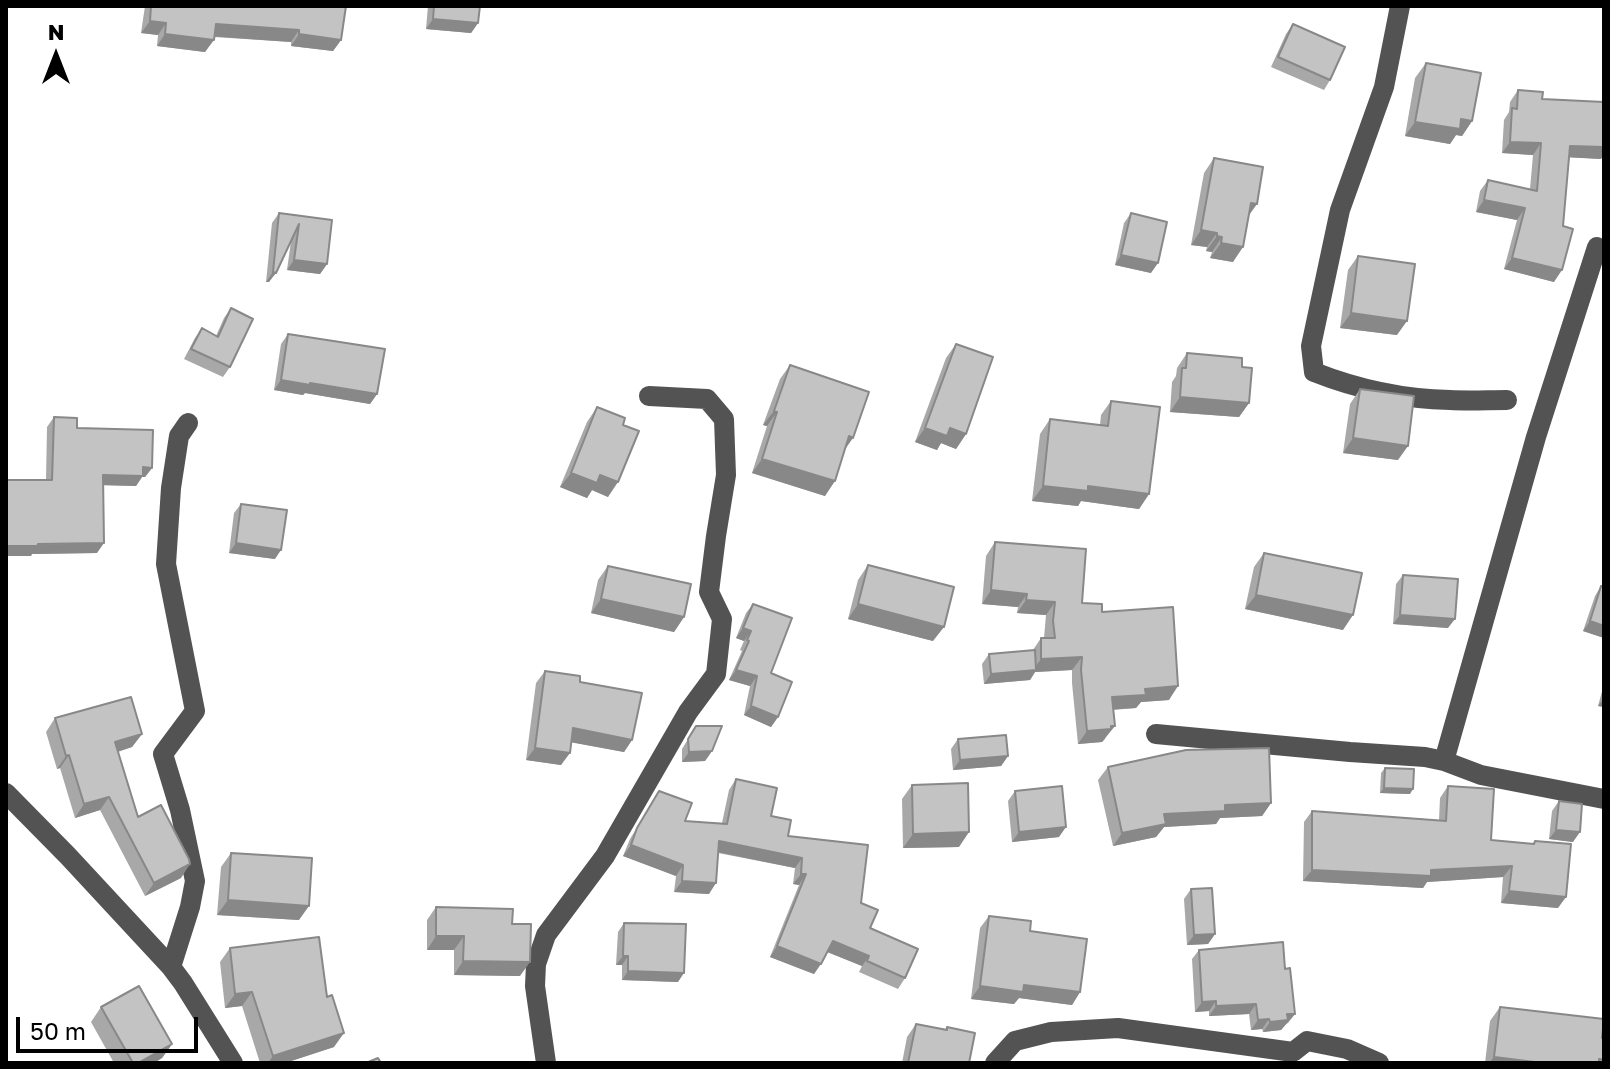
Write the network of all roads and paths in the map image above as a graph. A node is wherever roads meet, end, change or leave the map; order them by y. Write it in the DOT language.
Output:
graph roads {
  1 [pos="1400,6"];
  2 [pos="1597,247"];
  3 [pos="649,396"];
  4 [pos="1507,400"];
  5 [pos="188,423"];
  6 [pos="1156,734"];
  7 [pos="1444,761"];
  8 [pos="6,793"];
  9 [pos="1604,799"];
  10 [pos="171,967"];
  11 [pos="1294,1058"];
  12 [pos="233,1063"];
  13 [pos="546,1063"];
  14 [pos="995,1063"];
  15 [pos="1379,1063"];
  1 -- 4 [label="street"];
  2 -- 7 [label="street"];
  3 -- 13 [label="street"];
  5 -- 10 [label="street"];
  6 -- 7 [label="street"];
  7 -- 9 [label="street"];
  8 -- 10 [label="street"];
  10 -- 12 [label="street"];
  11 -- 14 [label="street"];
  11 -- 15 [label="street"];
}
